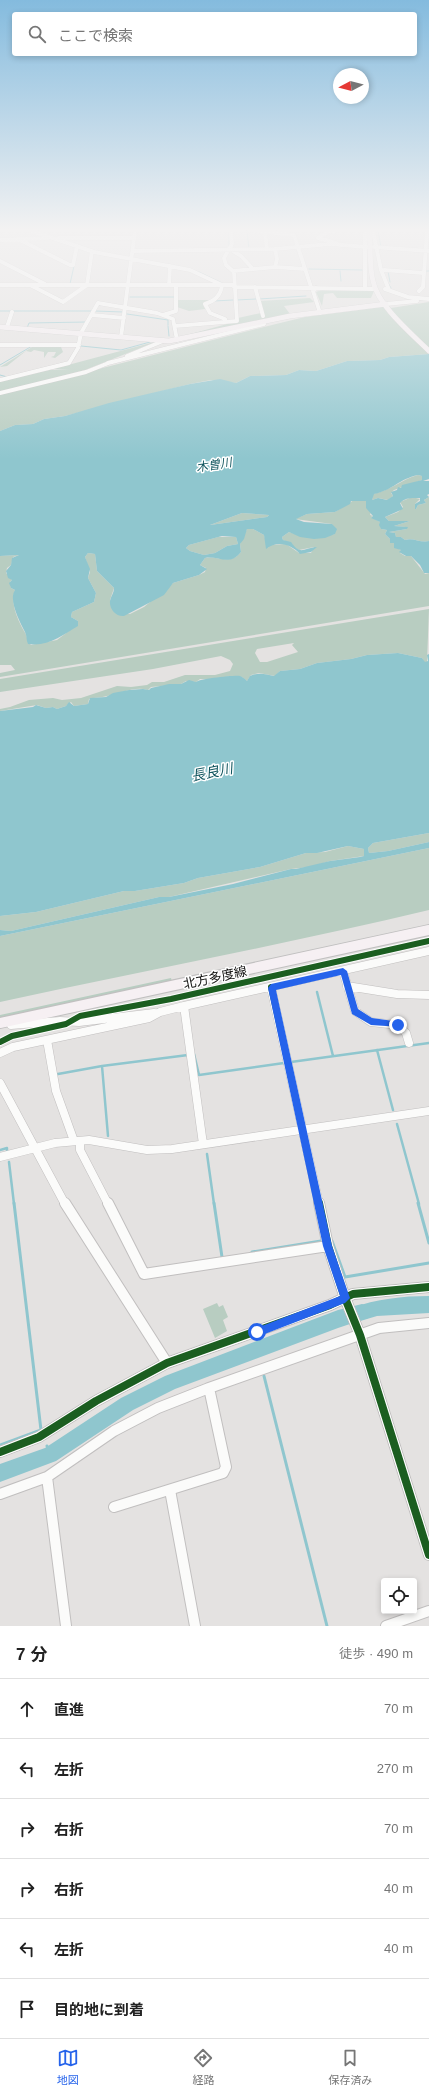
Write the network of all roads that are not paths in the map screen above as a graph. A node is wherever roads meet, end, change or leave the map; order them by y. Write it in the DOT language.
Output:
graph roads {
  1 [pos="96,307"];
  2 [pos="120,307"];
  3 [pos="176,307"];
  4 [pos="205,307"];
  5 [pos="235,307"];
  6 [pos="260,307"];
  7 [pos="318,307"];
  8 [pos="377,307"];
  9 [pos="388,307"];
  10 [pos="126,308"];
  11 [pos="12,312"];
  12 [pos="320,312"];
  13 [pos="163,315"];
  14 [pos="92,316"];
  15 [pos="263,316"];
  16 [pos="124,318"];
  17 [pos="284,318"];
  18 [pos="230,321"];
  19 [pos="175,326"];
  20 [pos="0,327"];
  21 [pos="7,327"];
  22 [pos="81,334"];
  23 [pos="121,337"];
  24 [pos="177,340"];
  25 [pos="163,341"];
  26 [pos="0,345"];
  27 [pos="78,345"];
  28 [pos="429,351"];
  29 [pos="108,363"];
  30 [pos="0,380"];
  31 [pos="0,393"];
  32 [pos="429,930"];
  33 [pos="429,951"];
  34 [pos="429,955"];
  35 [pos="343,971"];
  36 [pos="348,986"];
  37 [pos="271,988"];
  38 [pos="429,995"];
  39 [pos="184,1006"];
  40 [pos="160,1012"];
  41 [pos="2,1024"];
  42 [pos="48,1040"];
  43 [pos="409,1043"];
  44 [pos="0,1052"];
  45 [pos="0,1083"];
  46 [pos="429,1111"];
  47 [pos="302,1130"];
  48 [pos="77,1140"];
  49 [pos="203,1144"];
  50 [pos="35,1148"];
  51 [pos="0,1157"];
  52 [pos="328,1246"];
  53 [pos="429,1288"];
  54 [pos="346,1300"];
  55 [pos="429,1323"];
  56 [pos="359,1333"];
  57 [pos="167,1363"];
  58 [pos="209,1388"];
  59 [pos="0,1452"];
  60 [pos="47,1477"];
  61 [pos="170,1490"];
  62 [pos="0,1494"];
  63 [pos="114,1507"];
  64 [pos="429,1555"];
  65 [pos="429,1611"];
  66 [pos="66,1626"];
  67 [pos="194,1626"];
  68 [pos="386,1626"];
  1 -- 14 [label="street"];
  2 -- 10 [label="street"];
  3 -- 13 [label="street"];
  4 -- 18 [label="street"];
  5 -- 18 [label="street"];
  6 -- 15 [label="street"];
  7 -- 12 [label="street"];
  8 -- 12 [label="main road"];
  9 -- 28 [label="main road"];
  10 -- 13 [label="street"];
  10 -- 16 [label="street"];
  11 -- 21 [label="street"];
  12 -- 17 [label="main road"];
  13 -- 19 [label="street"];
  14 -- 16 [label="street"];
  14 -- 22 [label="street"];
  16 -- 23 [label="street"];
  17 -- 24 [label="main road"];
  17 -- 29 [label="street"];
  18 -- 19 [label="street"];
  19 -- 24 [label="street"];
  20 -- 21 [label="main road"];
  21 -- 22 [label="main road"];
  22 -- 23 [label="main road"];
  22 -- 27 [label="street"];
  23 -- 25 [label="main road"];
  24 -- 25 [label="main road"];
  25 -- 29 [label="street"];
  26 -- 27 [label="street"];
  27 -- 30 [label="street"];
  29 -- 31 [label="street"];
  32 -- 41 [label="main road, 北方多度線"];
  33 -- 34 [label="street"];
  33 -- 35 [label="street"];
  35 -- 36 [label="street"];
  35 -- 37 [label="street"];
  36 -- 38 [label="street"];
  36 -- 43 [label="street"];
  37 -- 39 [label="street"];
  37 -- 47 [label="street"];
  39 -- 40 [label="street"];
  39 -- 49 [label="street"];
  40 -- 41 [label="street"];
  40 -- 42 [label="street"];
  42 -- 44 [label="street"];
  42 -- 48 [label="street"];
  45 -- 50 [label="street"];
  46 -- 47 [label="street"];
  47 -- 49 [label="street"];
  47 -- 52 [label="street"];
  48 -- 49 [label="street"];
  48 -- 50 [label="street"];
  48 -- 52 [label="street"];
  50 -- 51 [label="street"];
  50 -- 57 [label="street"];
  52 -- 54 [label="street"];
  53 -- 54 [label="street"];
  54 -- 56 [label="street"];
  54 -- 57 [label="street"];
  55 -- 56 [label="street"];
  56 -- 58 [label="street"];
  56 -- 64 [label="street"];
  57 -- 59 [label="street"];
  58 -- 60 [label="street"];
  58 -- 61 [label="street"];
  60 -- 62 [label="street"];
  60 -- 66 [label="street"];
  61 -- 63 [label="street"];
  61 -- 67 [label="street"];
  65 -- 68 [label="street"];
}
